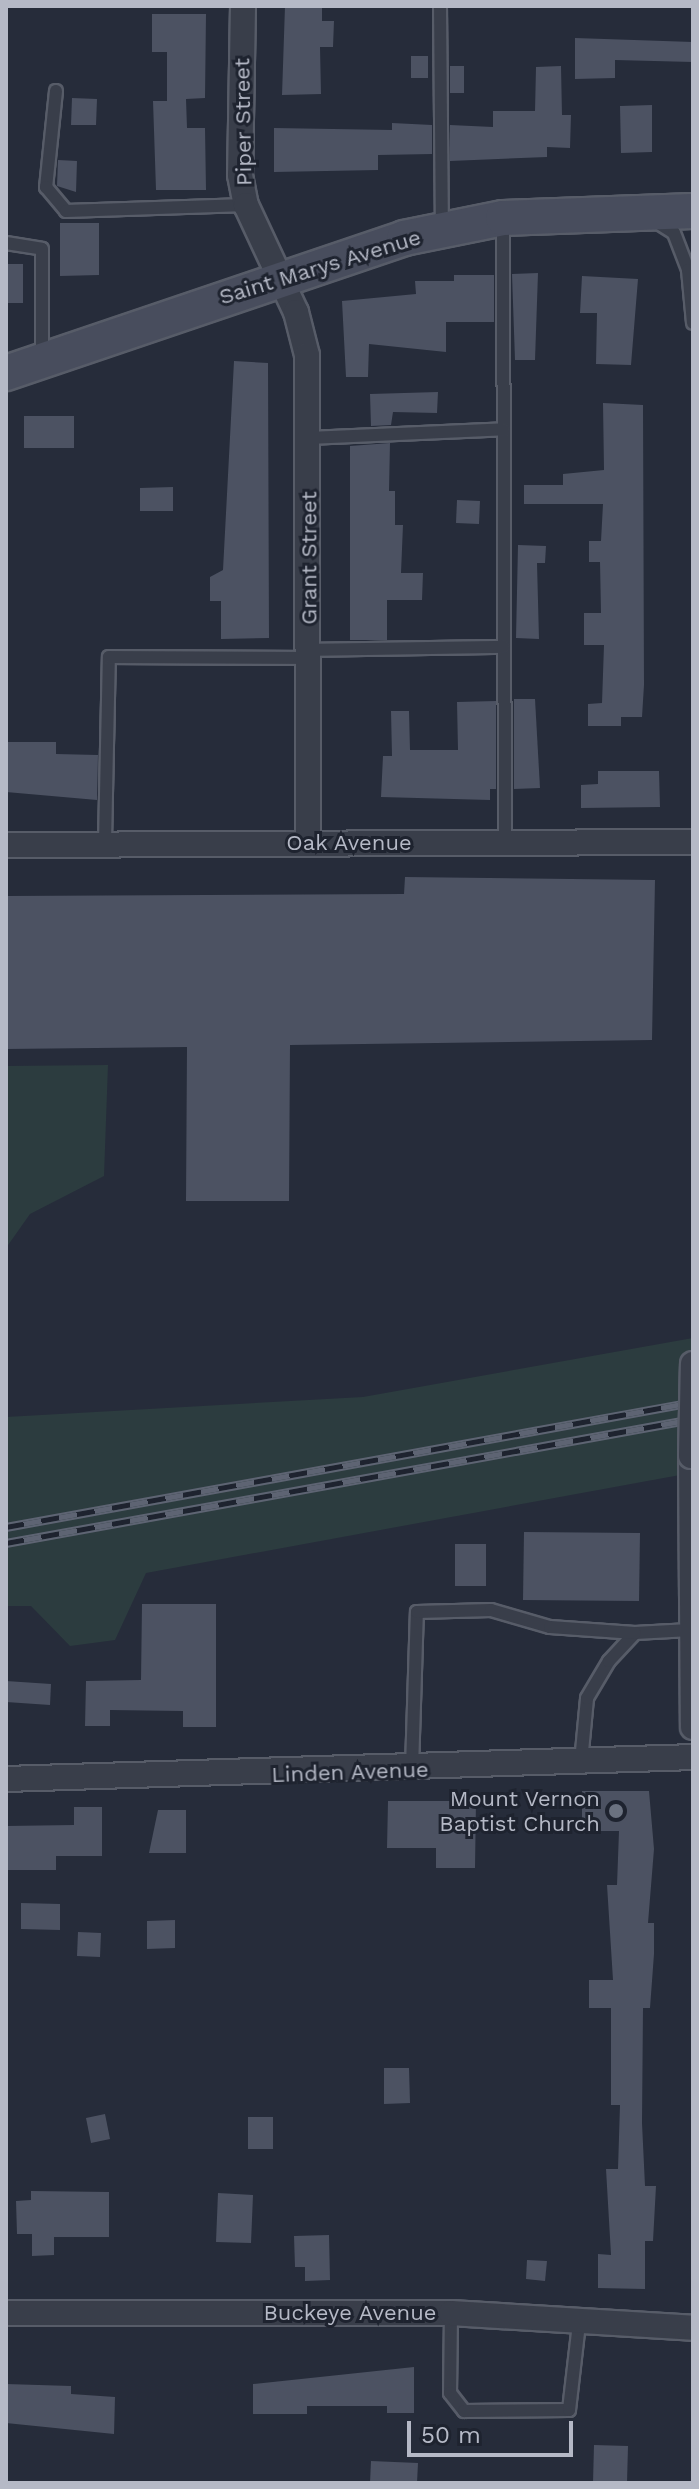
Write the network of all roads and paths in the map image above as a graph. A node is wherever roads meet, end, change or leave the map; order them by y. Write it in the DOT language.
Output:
graph roads {
  1 [pos="243,6"];
  2 [pos="440,6"];
  3 [pos="56,91"];
  4 [pos="246,205"];
  5 [pos="693,211"];
  6 [pos="643,212"];
  7 [pos="503,218"];
  8 [pos="442,230"];
  9 [pos="6,243"];
  10 [pos="279,278"];
  11 [pos="693,323"];
  12 [pos="42,361"];
  13 [pos="6,373"];
  14 [pos="504,429"];
  15 [pos="309,438"];
  16 [pos="504,647"];
  17 [pos="308,654"];
  18 [pos="105,842"];
  19 [pos="693,842"];
  20 [pos="505,843"];
  21 [pos="308,844"];
  22 [pos="6,845"];
  23 [pos="693,1364"];
  24 [pos="692,1522"];
  25 [pos="690,1630"];
  26 [pos="635,1633"];
  27 [pos="693,1727"];
  28 [pos="693,1757"];
  29 [pos="581,1765"];
  30 [pos="412,1770"];
  31 [pos="6,1779"];
  32 [pos="6,2313"];
  33 [pos="451,2313"];
  34 [pos="579,2324"];
  35 [pos="693,2328"];
  1 -- 4 [label="street, Piper Street"];
  2 -- 8 [label="lane"];
  3 -- 4 [label="lane"];
  4 -- 10 [label="street, Piper Street"];
  5 -- 6 [label="main road, Saint Marys Avenue"];
  6 -- 7 [label="main road, Saint Marys Avenue"];
  6 -- 11 [label="lane"];
  7 -- 8 [label="main road, Saint Marys Avenue"];
  7 -- 14 [label="lane"];
  8 -- 10 [label="main road, Saint Marys Avenue"];
  9 -- 12 [label="lane"];
  10 -- 12 [label="main road, Saint Marys Avenue"];
  10 -- 15 [label="street, Grant Street"];
  12 -- 13 [label="main road, Saint Marys Avenue"];
  14 -- 15 [label="lane"];
  14 -- 16 [label="lane"];
  15 -- 17 [label="street, Grant Street"];
  16 -- 17 [label="lane"];
  16 -- 20 [label="lane"];
  17 -- 18 [label="lane"];
  17 -- 21 [label="street, Grant Street"];
  18 -- 21 [label="street, Oak Avenue"];
  18 -- 22 [label="street, Oak Avenue"];
  19 -- 20 [label="street, Oak Avenue"];
  20 -- 21 [label="street, Oak Avenue"];
  23 -- 24 [label="street, bridge"];
  24 -- 25 [label="street"];
  25 -- 26 [label="lane"];
  25 -- 27 [label="street"];
  26 -- 29 [label="lane"];
  26 -- 30 [label="lane"];
  28 -- 29 [label="street, Linden Avenue"];
  29 -- 30 [label="street, Linden Avenue"];
  30 -- 31 [label="street, Linden Avenue"];
  32 -- 33 [label="street, Buckeye Avenue"];
  33 -- 34 [label="street, Buckeye Avenue"];
  33 -- 34 [label="lane"];
  34 -- 35 [label="street, Buckeye Avenue"];
}
